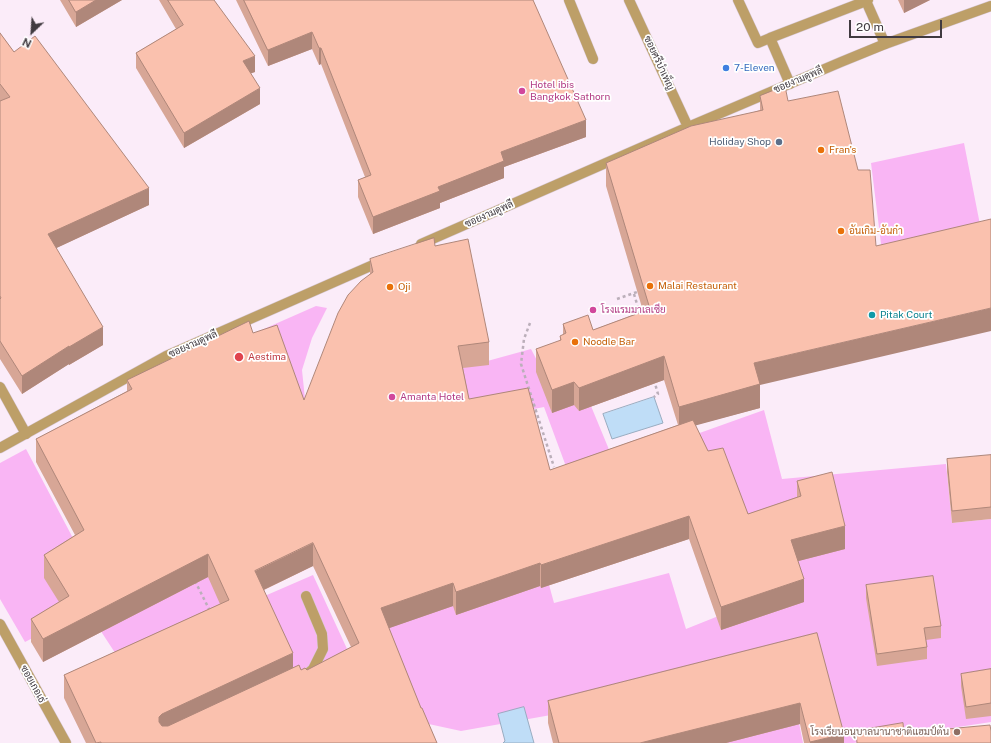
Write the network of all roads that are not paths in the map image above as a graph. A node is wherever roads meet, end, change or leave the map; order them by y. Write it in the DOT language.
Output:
graph roads {
  1 [pos="569,0"];
  2 [pos="629,0"];
  3 [pos="738,0"];
  4 [pos="867,1"];
  5 [pos="991,6"];
  6 [pos="770,38"];
  7 [pos="885,44"];
  8 [pos="593,59"];
  9 [pos="790,84"];
  10 [pos="688,127"];
  11 [pos="410,249"];
  12 [pos="389,258"];
  13 [pos="0,387"];
  14 [pos="26,434"];
  15 [pos="0,448"];
  16 [pos="306,596"];
  17 [pos="0,624"];
  18 [pos="300,680"];
  19 [pos="66,743"];
  1 -- 8 [label="street"];
  2 -- 10 [label="street, ซอยศรีบำเพ็ญ"];
  3 -- 6 [label="street"];
  4 -- 6 [label="street"];
  4 -- 7 [label="street"];
  5 -- 7 [label="street, ซอยงามดูพลี"];
  6 -- 9 [label="street"];
  7 -- 9 [label="street, ซอยงามดูพลี"];
  9 -- 10 [label="street, ซอยงามดูพลี"];
  10 -- 11 [label="street, ซอยงามดูพลี"];
  12 -- 14 [label="street, ซอยงามดูพลี"];
  13 -- 14 [label="street"];
  14 -- 15 [label="street, ซอยงามดูพลี"];
  16 -- 18 [label="street"];
  17 -- 19 [label="street, ซอยเกอเธ่"];
}
